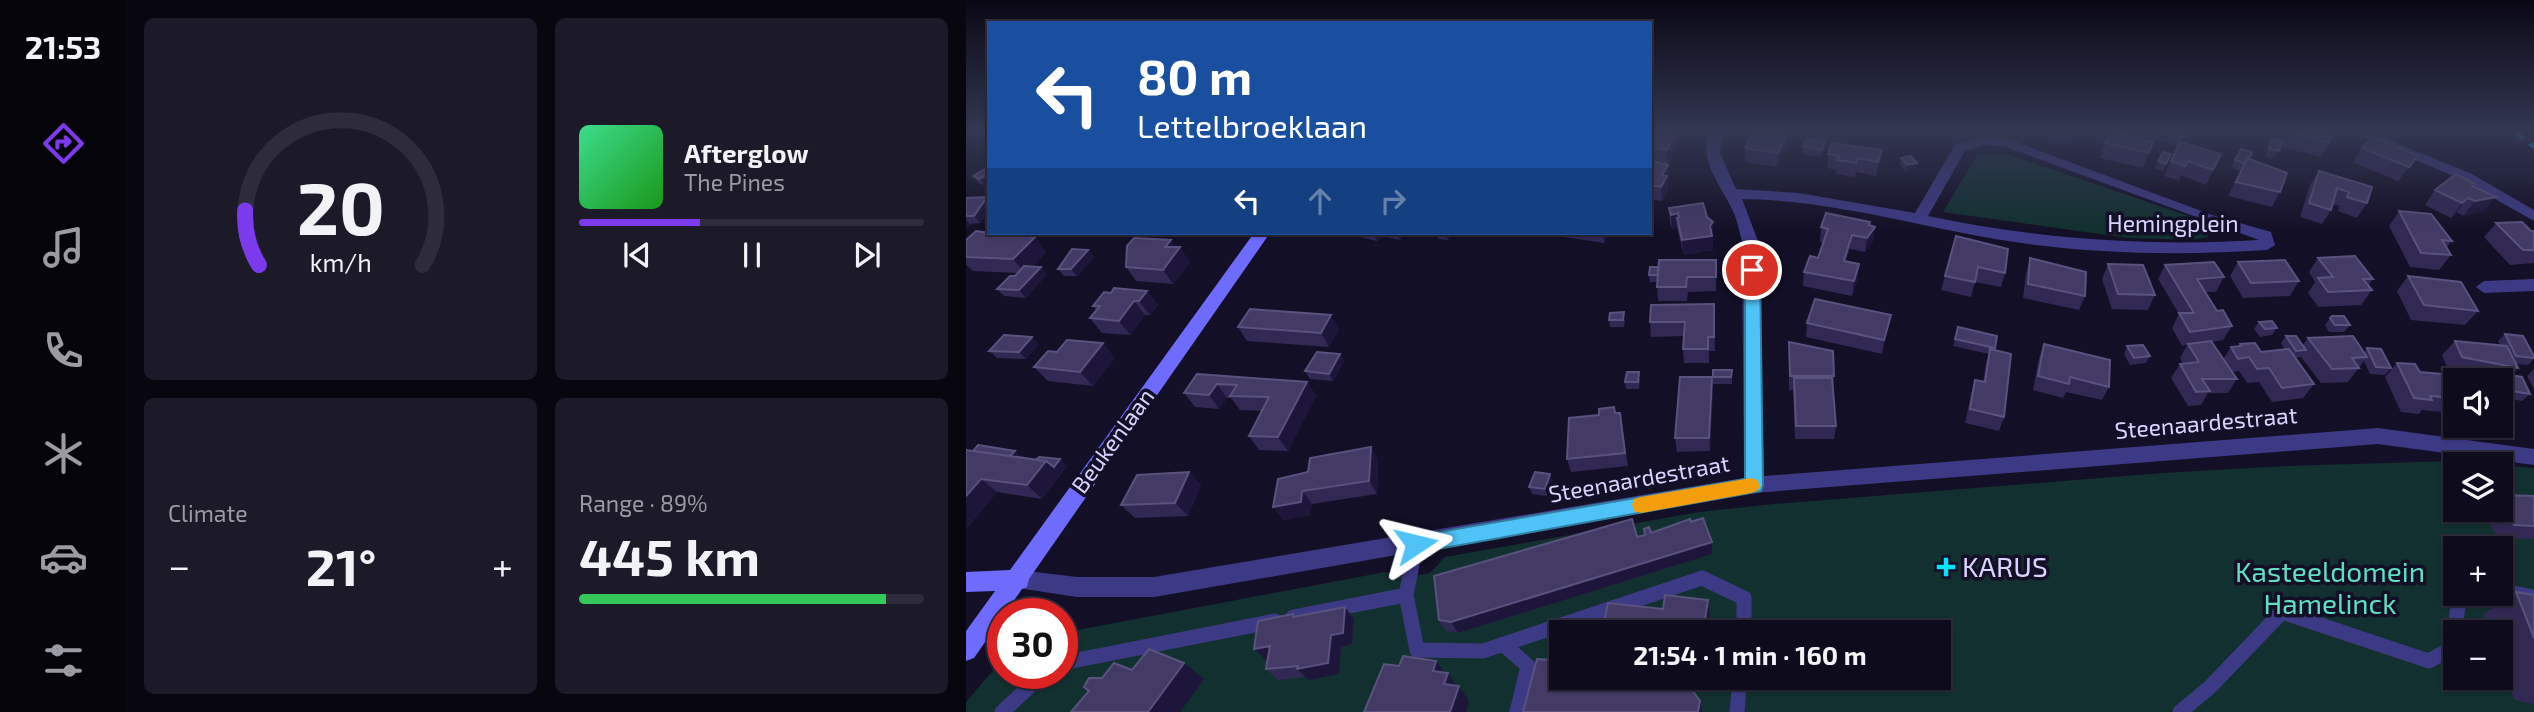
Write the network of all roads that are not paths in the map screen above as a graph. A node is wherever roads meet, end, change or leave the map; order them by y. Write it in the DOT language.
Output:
graph roads {
  1 [pos="1717,165"];
  2 [pos="1950,165"];
  3 [pos="2067,165"];
  4 [pos="2439,165"];
  5 [pos="1732,194"];
  6 [pos="2534,216"];
  7 [pos="1919,219"];
  8 [pos="1261,235"];
  9 [pos="2534,285"];
  10 [pos="2484,288"];
  11 [pos="2534,457"];
  12 [pos="1754,485"];
  13 [pos="1416,544"];
  14 [pos="1018,579"];
  15 [pos="966,582"];
  16 [pos="2513,593"];
  17 [pos="1406,595"];
  18 [pos="2534,597"];
  19 [pos="2458,606"];
  20 [pos="1575,620"];
  21 [pos="1744,620"];
  22 [pos="1549,629"];
  23 [pos="1503,644"];
  24 [pos="966,650"];
  25 [pos="1078,660"];
  26 [pos="1027,689"];
  27 [pos="1739,690"];
  28 [pos="1002,712"];
  29 [pos="1517,712"];
  30 [pos="1737,712"];
  31 [pos="2180,712"];
  1 -- 5 [label="street"];
  2 -- 7 [label="street, Hemingplein"];
  3 -- 7 [label="street, Hemingplein"];
  4 -- 6 [label="street"];
  5 -- 7 [label="street, Hemingplein"];
  5 -- 12 [label="street"];
  8 -- 14 [label="street, Beukenlaan"];
  9 -- 10 [label="street"];
  11 -- 12 [label="street, Steenaardestraat"];
  12 -- 13 [label="street, Steenaardestraat"];
  13 -- 14 [label="street, Steenaardestraat"];
  13 -- 17 [label="lane"];
  14 -- 15 [label="street, Steenaardestraat"];
  14 -- 24 [label="street, Beukenlaan"];
  16 -- 18 [label="lane"];
  17 -- 23 [label="lane"];
  17 -- 25 [label="lane"];
  19 -- 31 [label="lane"];
  20 -- 21 [label="lane"];
  22 -- 23 [label="lane"];
  23 -- 29 [label="lane"];
  26 -- 28 [label="lane"];
  27 -- 30 [label="lane"];
}
